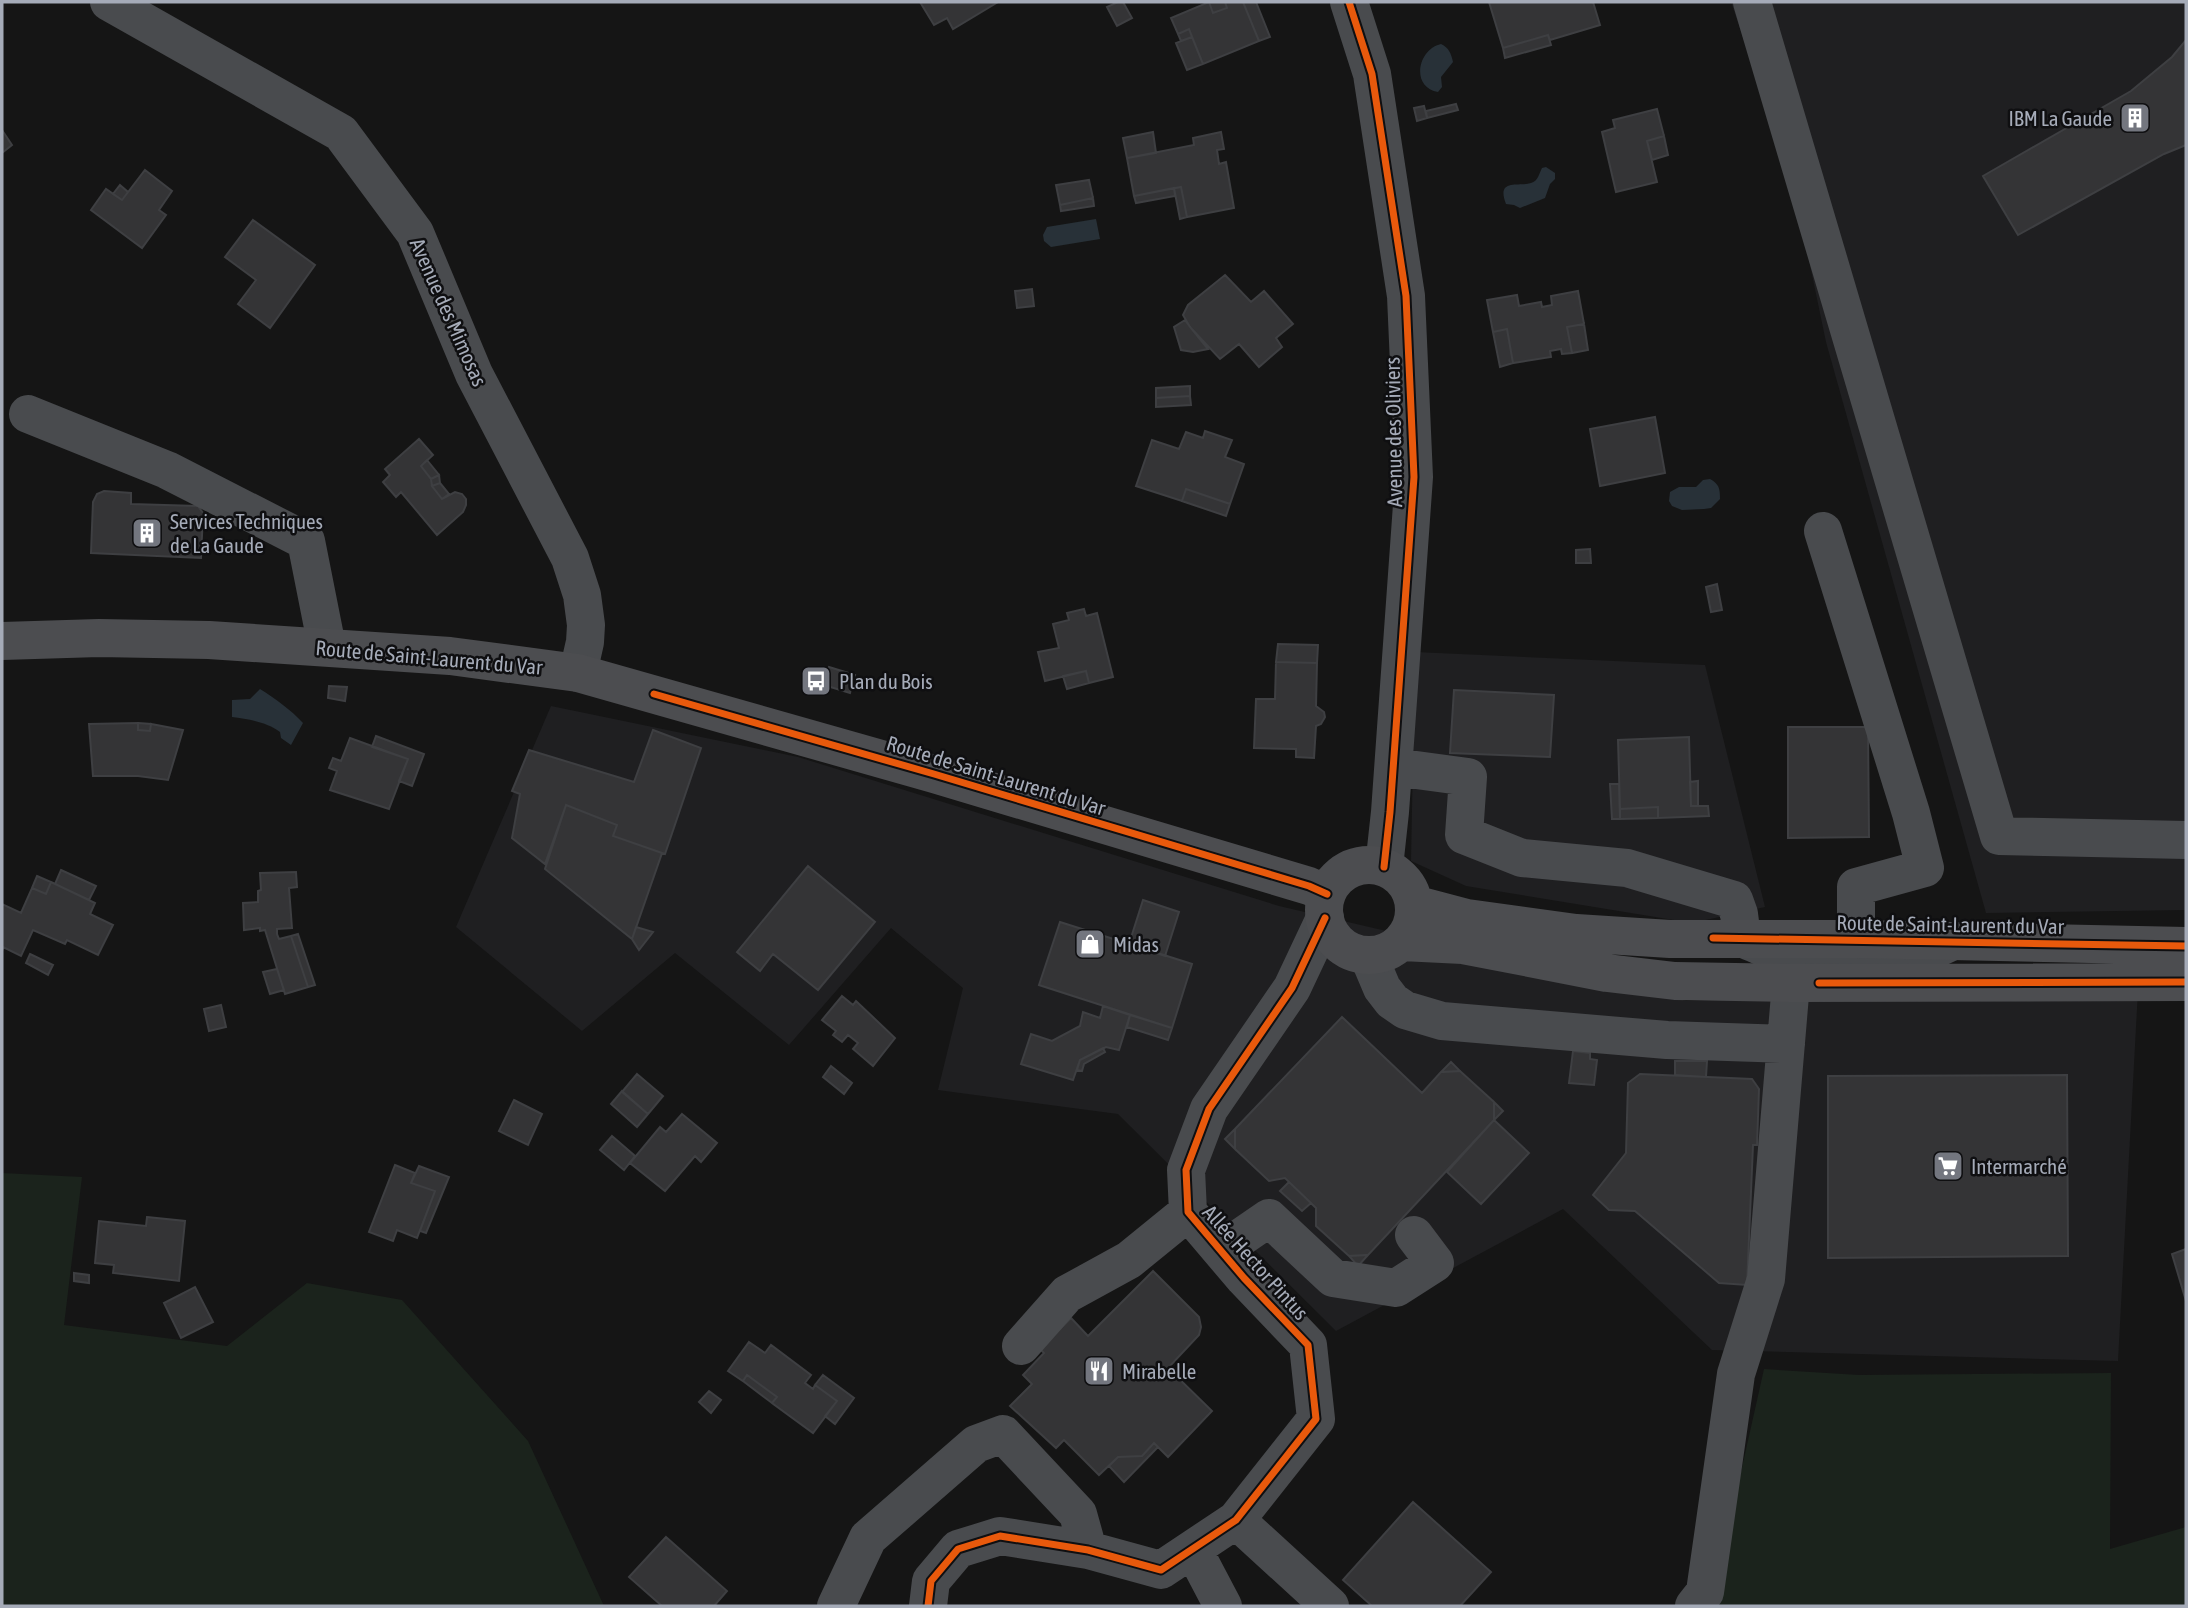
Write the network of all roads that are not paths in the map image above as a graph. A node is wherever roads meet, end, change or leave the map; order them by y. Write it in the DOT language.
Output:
graph roads {
  1 [pos="108,2"];
  2 [pos="1349,2"];
  3 [pos="1752,2"];
  4 [pos="28,414"];
  5 [pos="1824,531"];
  6 [pos="2,642"];
  7 [pos="327,647"];
  8 [pos="578,673"];
  9 [pos="1394,767"];
  10 [pos="2186,840"];
  11 [pos="1384,867"];
  12 [pos="1414,904"];
  13 [pos="1326,906"];
  14 [pos="1742,938"];
  15 [pos="1856,939"];
  16 [pos="1954,941"];
  17 [pos="2141,946"];
  18 [pos="2186,946"];
  19 [pos="1375,950"];
  20 [pos="2186,961"];
  21 [pos="2186,982"];
  22 [pos="1791,983"];
  23 [pos="1292,988"];
  24 [pos="1786,1044"];
  25 [pos="1188,1212"];
  26 [pos="1414,1235"];
  27 [pos="1221,1251"];
  28 [pos="1021,1346"];
  29 [pos="1236,1520"];
  30 [pos="1088,1549"];
  31 [pos="1193,1549"];
  32 [pos="836,1606"];
  33 [pos="928,1606"];
  34 [pos="1223,1606"];
  35 [pos="1330,1606"];
  36 [pos="1694,1606"];
  1 -- 8 [label="street, Avenue des Mimosas"];
  2 -- 9 [label="street, Avenue des Oliviers"];
  3 -- 10 [label="street"];
  4 -- 7 [label="street"];
  5 -- 15 [label="street"];
  6 -- 7 [label="main road, Route de Saint-Laurent du Var"];
  7 -- 8 [label="main road, Route de Saint-Laurent du Var"];
  8 -- 13 [label="main road, Route de Saint-Laurent du Var"];
  9 -- 11 [label="street, Avenue des Oliviers"];
  9 -- 14 [label="street"];
  11 -- 12 [label="main road"];
  11 -- 13 [label="main road"];
  12 -- 14 [label="main road, Route de Saint-Laurent du Var"];
  12 -- 19 [label="main road"];
  13 -- 19 [label="main road"];
  13 -- 23 [label="street, Allée Hector Pintus"];
  14 -- 15 [label="main road, Route de Saint-Laurent du Var"];
  14 -- 22 [label="street"];
  15 -- 16 [label="main road, Route de Saint-Laurent du Var"];
  16 -- 17 [label="main road, Route de Saint-Laurent du Var"];
  16 -- 22 [label="street"];
  17 -- 18 [label="main road, Route de Saint-Laurent du Var"];
  17 -- 20 [label="street"];
  19 -- 22 [label="main road"];
  19 -- 23 [label="street, Allée Hector Pintus"];
  19 -- 24 [label="street"];
  21 -- 22 [label="main road"];
  22 -- 24 [label="street"];
  23 -- 25 [label="street, Allée Hector Pintus"];
  24 -- 36 [label="street"];
  25 -- 27 [label="street, Allée Hector Pintus"];
  25 -- 28 [label="street"];
  26 -- 27 [label="street"];
  27 -- 29 [label="street, Allée Hector Pintus"];
  29 -- 31 [label="street, Allée Hector Pintus"];
  29 -- 35 [label="street"];
  30 -- 31 [label="street, Allée Hector Pintus"];
  30 -- 32 [label="street"];
  30 -- 33 [label="street, Allée Hector Pintus"];
  31 -- 34 [label="street"];
}
